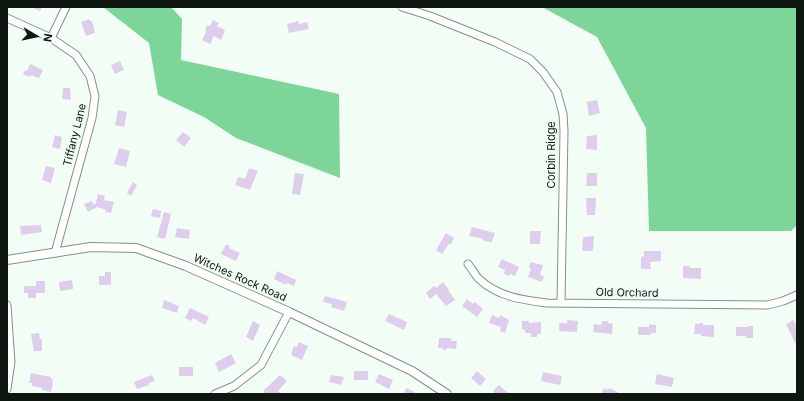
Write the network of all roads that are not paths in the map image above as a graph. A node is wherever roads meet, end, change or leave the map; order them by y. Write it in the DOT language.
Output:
graph roads {
  1 [pos="66,7"];
  2 [pos="402,7"];
  3 [pos="7,18"];
  4 [pos="51,38"];
  5 [pos="56,253"];
  6 [pos="7,260"];
  7 [pos="468,264"];
  8 [pos="797,295"];
  9 [pos="561,303"];
  10 [pos="7,305"];
  11 [pos="289,312"];
  12 [pos="7,389"];
  13 [pos="215,394"];
  14 [pos="447,394"];
  1 -- 4 [label="street"];
  2 -- 9 [label="street, Corbin Ridge"];
  3 -- 4 [label="street, Tiffany Lane"];
  4 -- 5 [label="street, Tiffany Lane"];
  5 -- 6 [label="street, Witches Rock Road"];
  5 -- 11 [label="street, Witches Rock Road"];
  7 -- 9 [label="street, Old Orchard"];
  8 -- 9 [label="street, Old Orchard"];
  10 -- 12 [label="street"];
  11 -- 13 [label="street"];
  11 -- 14 [label="street, Witches Rock Road"];
}
